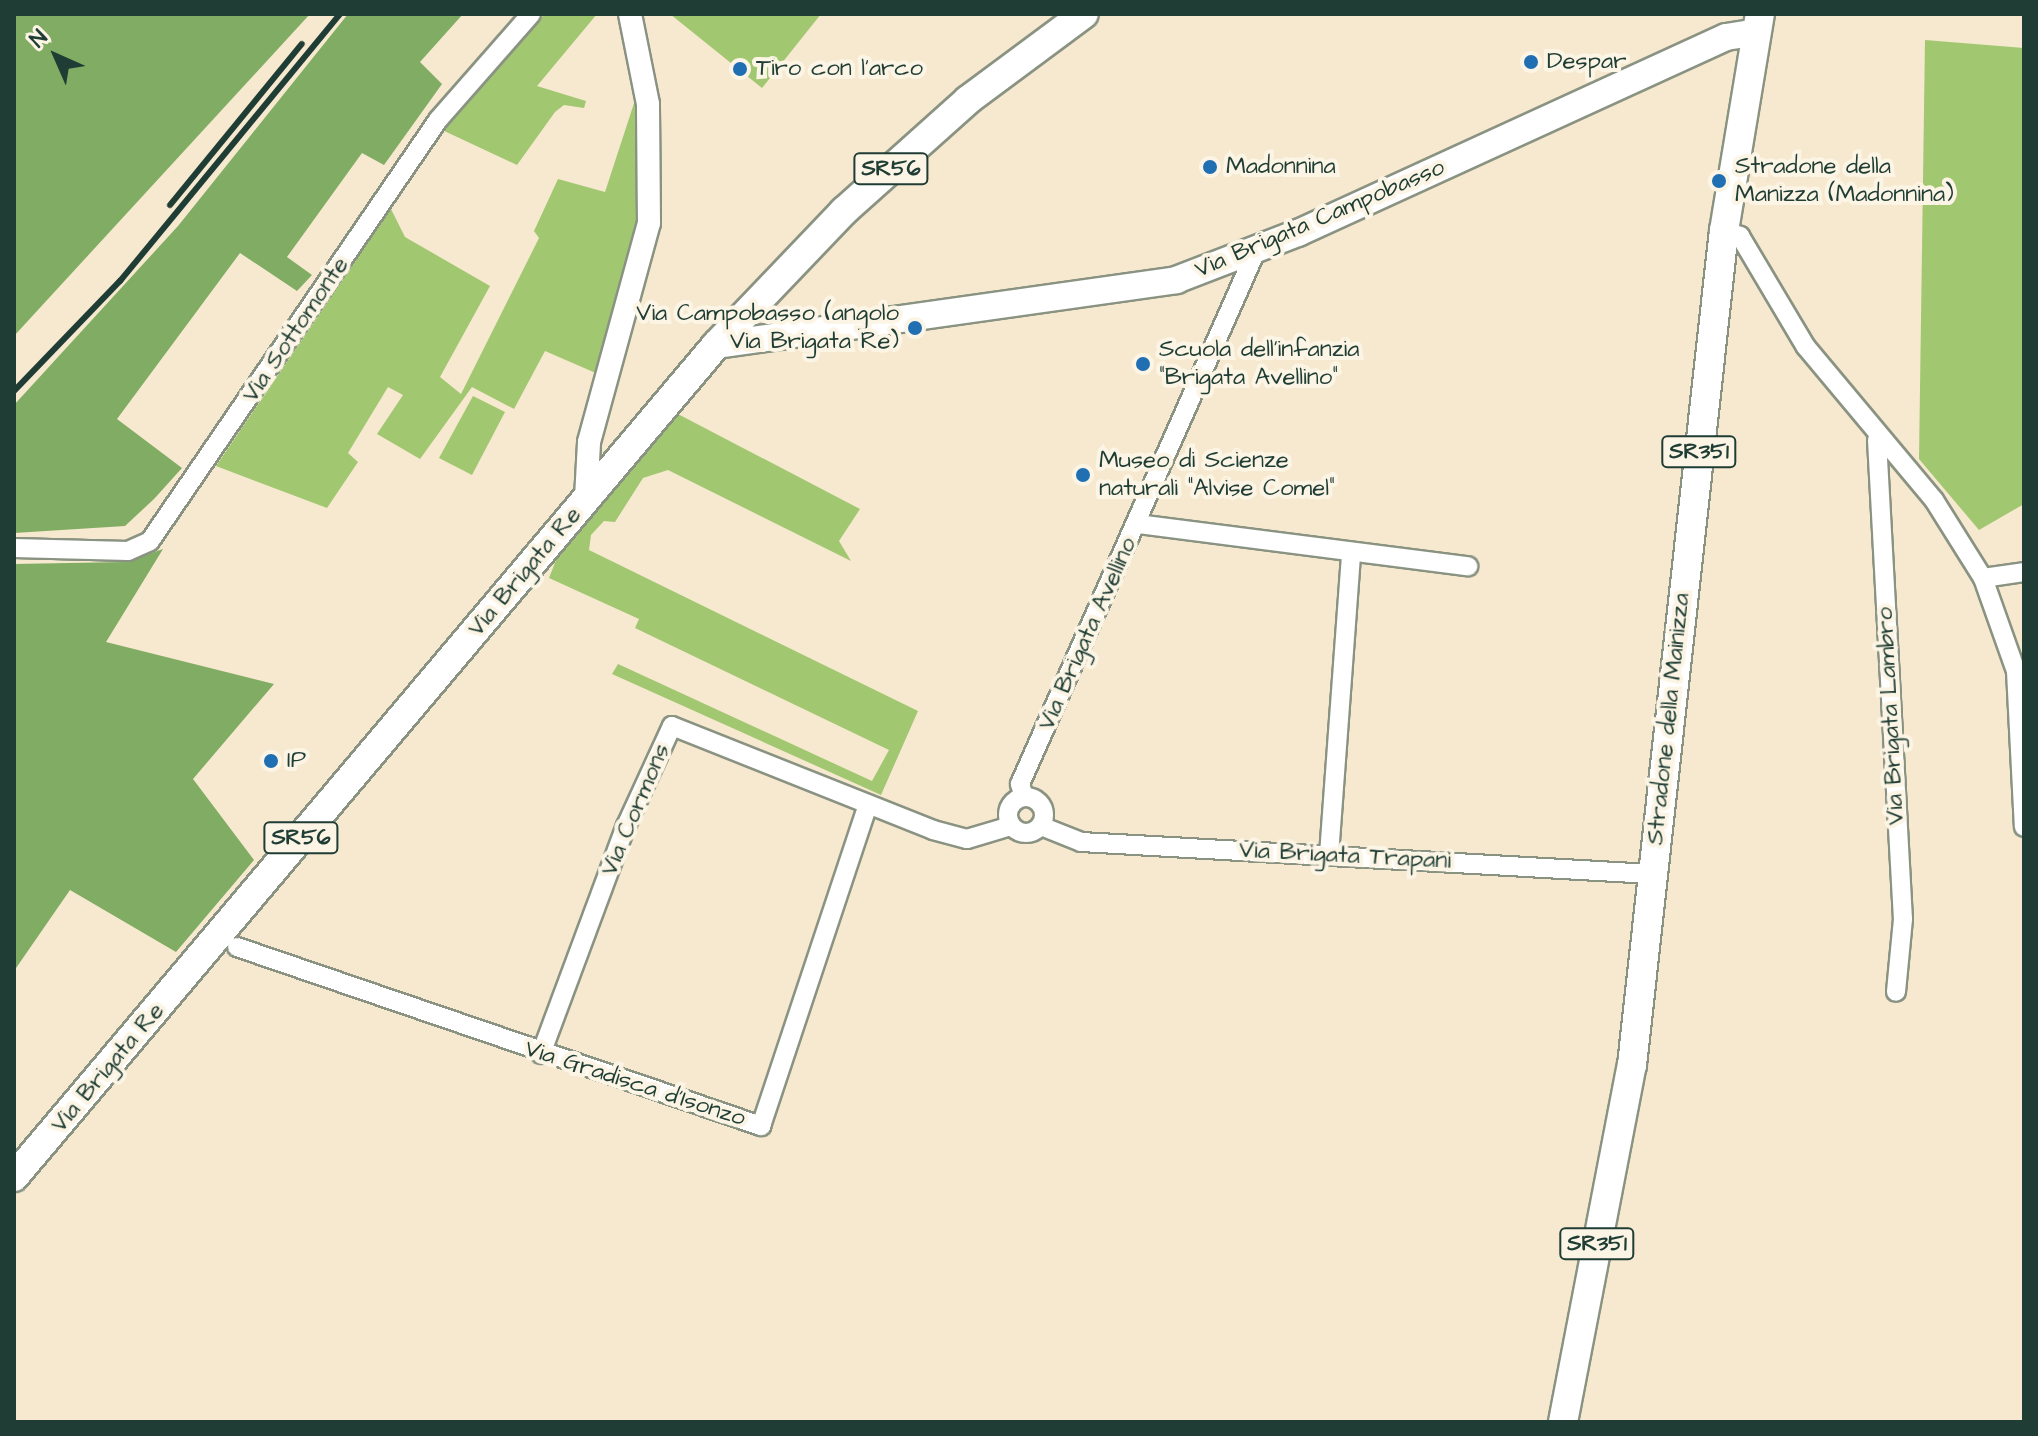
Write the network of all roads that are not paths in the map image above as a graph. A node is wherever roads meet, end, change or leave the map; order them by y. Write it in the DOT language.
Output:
graph roads {
  1 [pos="531,14"];
  2 [pos="630,14"];
  3 [pos="1084,14"];
  4 [pos="1758,23"];
  5 [pos="1724,231"];
  6 [pos="1256,251"];
  7 [pos="716,345"];
  8 [pos="1877,440"];
  9 [pos="586,498"];
  10 [pos="1138,524"];
  11 [pos="14,548"];
  12 [pos="1351,552"];
  13 [pos="1468,566"];
  14 [pos="2024,572"];
  15 [pos="1983,578"];
  16 [pos="1024,797"];
  17 [pos="867,807"];
  18 [pos="1011,826"];
  19 [pos="1041,826"];
  20 [pos="2024,827"];
  21 [pos="1329,855"];
  22 [pos="1652,874"];
  23 [pos="237,947"];
  24 [pos="1896,992"];
  25 [pos="541,1054"];
  26 [pos="14,1177"];
  27 [pos="1563,1422"];
  1 -- 11 [label="street, Via Sottomonte"];
  2 -- 9 [label="street"];
  3 -- 7 [label="main road, Via Brigata Re / SR56"];
  4 -- 5 [label="main road, Stradone della Mainizza / SR351"];
  4 -- 6 [label="main road, Via Brigata Campobasso"];
  5 -- 8 [label="street"];
  5 -- 22 [label="main road, Stradone della Mainizza / SR351"];
  6 -- 7 [label="main road, Via Brigata Campobasso"];
  6 -- 10 [label="street, Via Brigata Avellino"];
  7 -- 9 [label="main road, Via Brigata Re / SR56"];
  8 -- 15 [label="street"];
  8 -- 24 [label="street, Via Brigata Lambro"];
  9 -- 26 [label="main road, Via Brigata Re / SR56"];
  10 -- 12 [label="street"];
  10 -- 16 [label="street, Via Brigata Avellino"];
  12 -- 13 [label="street"];
  12 -- 21 [label="street"];
  14 -- 15 [label="street"];
  15 -- 20 [label="street"];
  16 -- 18 [label="street"];
  16 -- 19 [label="street"];
  17 -- 18 [label="street, Via Cormons"];
  17 -- 25 [label="street, Via Cormons"];
  17 -- 25 [label="street, Via Gradisca d'Isonzo"];
  18 -- 19 [label="street, Via Brigata Trapani"];
  19 -- 21 [label="street, Via Brigata Trapani"];
  21 -- 22 [label="street, Via Brigata Trapani"];
  22 -- 27 [label="main road, Stradone della Mainizza / SR351"];
  23 -- 25 [label="street, Via Gradisca d'Isonzo"];
}
